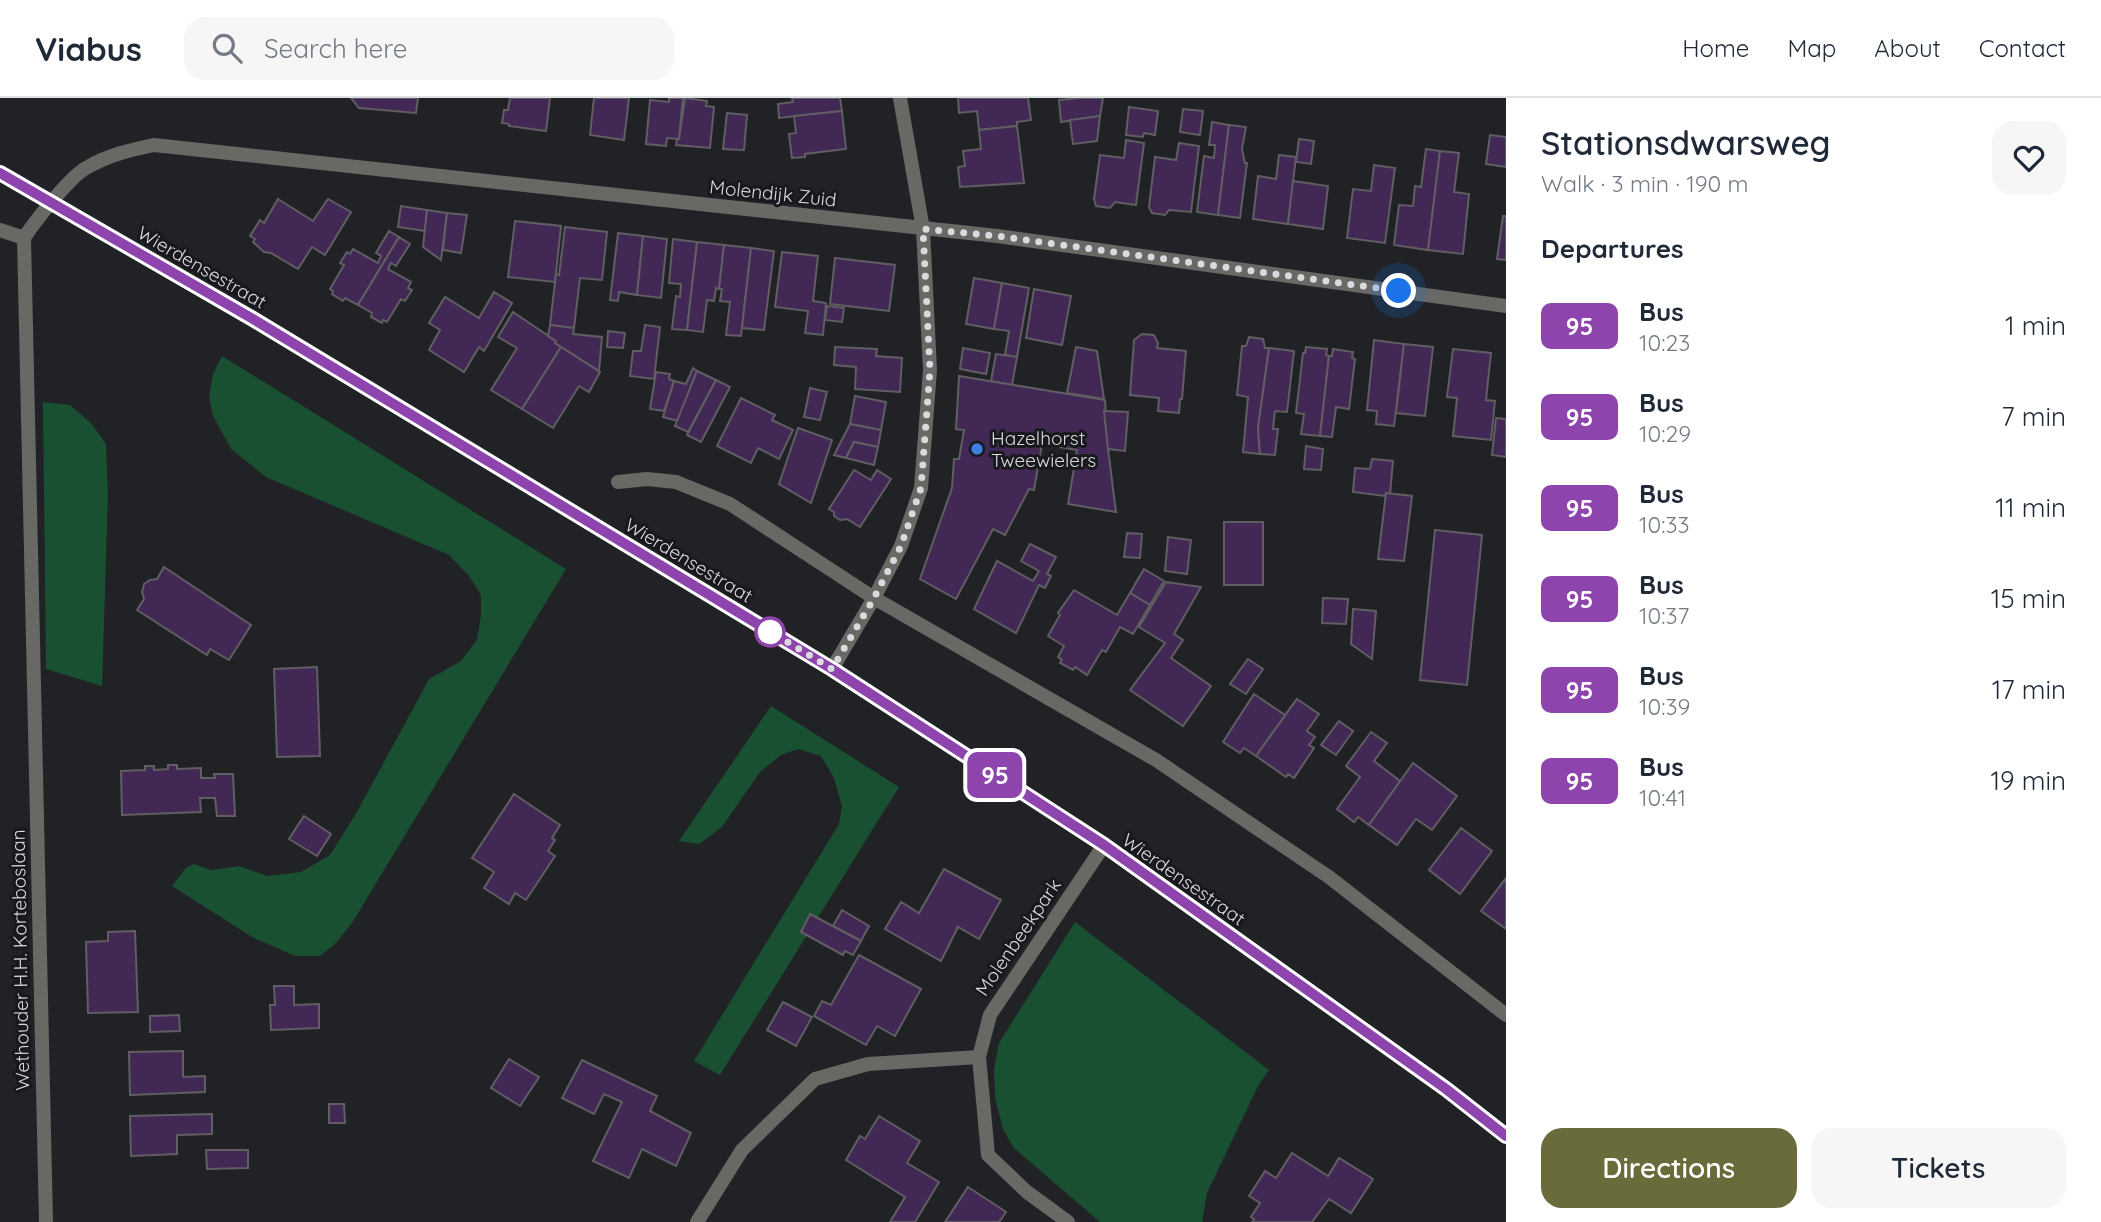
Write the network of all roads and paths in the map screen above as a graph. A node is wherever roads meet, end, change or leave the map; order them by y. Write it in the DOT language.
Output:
graph roads {
  1 [pos="901,98"];
  2 [pos="0,173"];
  3 [pos="52,202"];
  4 [pos="923,229"];
  5 [pos="0,230"];
  6 [pos="24,238"];
  7 [pos="1506,306"];
  8 [pos="618,482"];
  9 [pos="874,598"];
  10 [pos="832,669"];
  11 [pos="1104,845"];
  12 [pos="1506,1015"];
  13 [pos="979,1056"];
  14 [pos="1506,1136"];
  15 [pos="46,1222"];
  16 [pos="697,1222"];
  17 [pos="1068,1222"];
  1 -- 4 [label="street"];
  2 -- 3 [label="main road, Wierdensestraat"];
  3 -- 4 [label="street, Molendijk Zuid"];
  3 -- 6 [label="street"];
  3 -- 10 [label="main road, Wierdensestraat"];
  4 -- 7 [label="street, Molendijk Zuid"];
  4 -- 9 [label="street"];
  5 -- 6 [label="street"];
  6 -- 15 [label="street, Wethouder H.H. Korteboslaan"];
  8 -- 9 [label="street"];
  9 -- 10 [label="street"];
  9 -- 12 [label="street"];
  10 -- 11 [label="main road, Wierdensestraat"];
  11 -- 13 [label="street, Molenbeekpark"];
  11 -- 14 [label="main road, Wierdensestraat"];
  13 -- 16 [label="street"];
  13 -- 17 [label="street, Molenbeekpark"];
}
